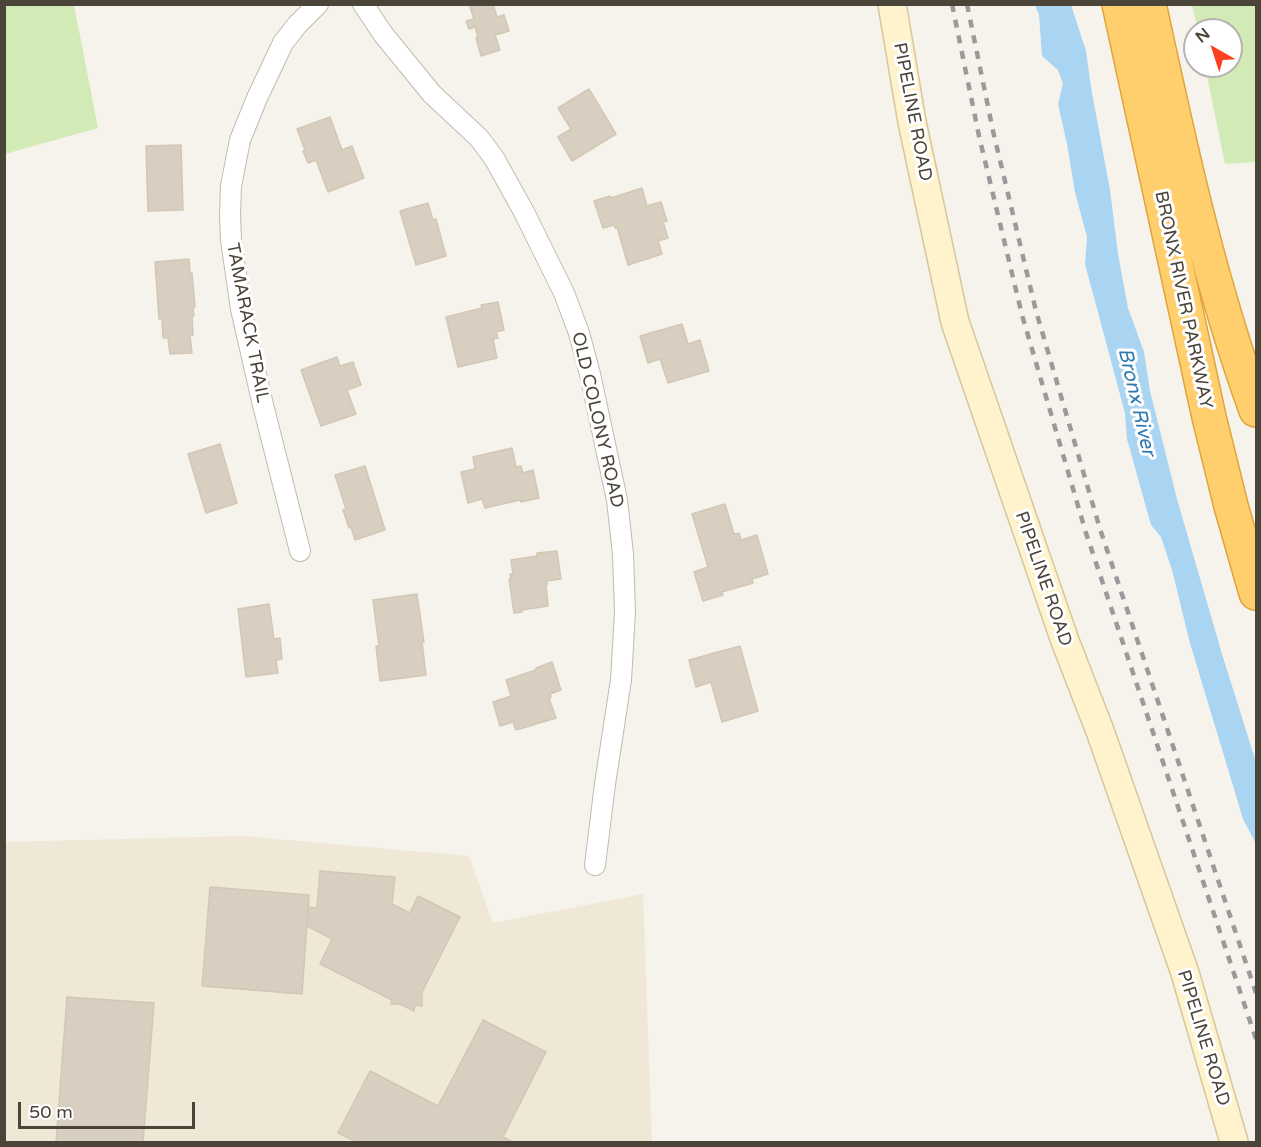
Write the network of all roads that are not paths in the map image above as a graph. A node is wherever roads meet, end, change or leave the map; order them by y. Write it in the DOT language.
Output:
graph roads {
  1 [pos="318,4"];
  2 [pos="363,4"];
  3 [pos="892,4"];
  4 [pos="1119,4"];
  5 [pos="1149,4"];
  6 [pos="1257,410"];
  7 [pos="300,551"];
  8 [pos="1257,593"];
  9 [pos="595,865"];
  10 [pos="1234,1143"];
  1 -- 7 [label="street, TAMARACK TRAIL"];
  2 -- 9 [label="street, OLD COLONY ROAD"];
  3 -- 10 [label="street, PIPELINE ROAD"];
  4 -- 8 [label="highway, BRONX RIVER PARKWAY"];
  5 -- 6 [label="highway, BRONX RIVER PARKWAY"];
}
